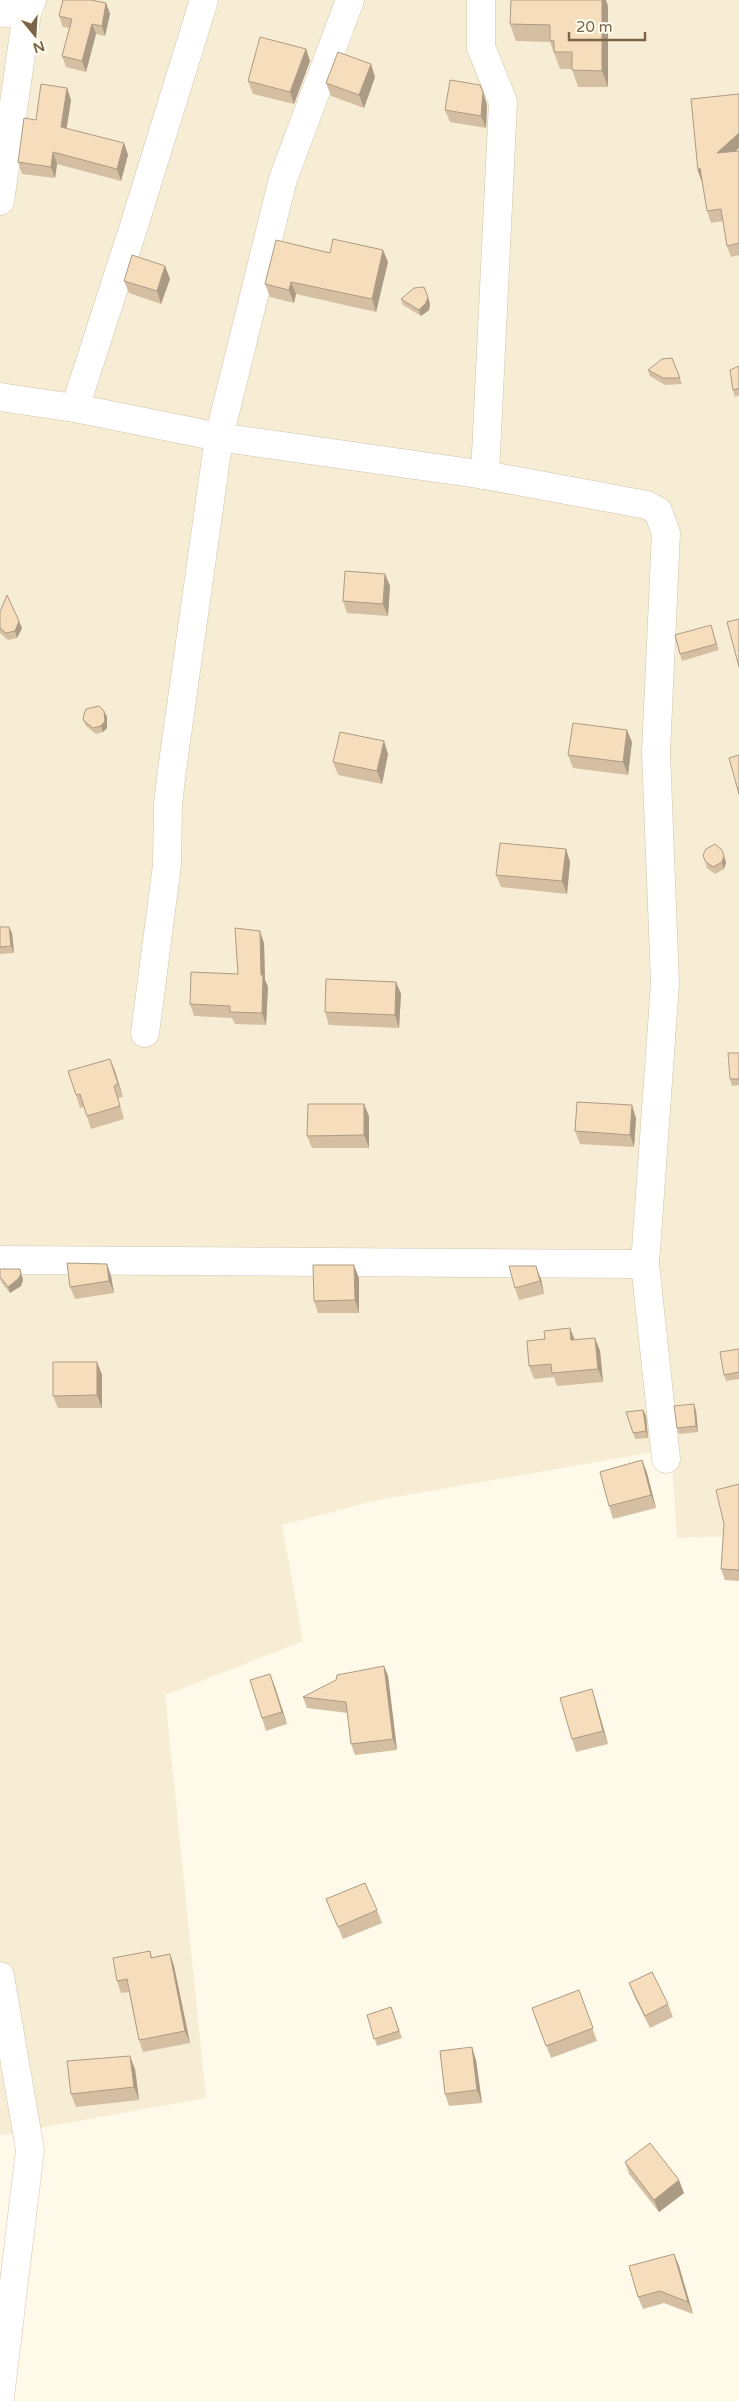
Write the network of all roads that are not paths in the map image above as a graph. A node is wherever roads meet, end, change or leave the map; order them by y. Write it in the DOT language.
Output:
graph roads {
  1 [pos="204,0"];
  2 [pos="350,0"];
  3 [pos="481,0"];
  4 [pos="29,6"];
  5 [pos="0,13"];
  6 [pos="0,201"];
  7 [pos="0,397"];
  8 [pos="75,408"];
  9 [pos="219,437"];
  10 [pos="485,474"];
  11 [pos="144,1033"];
  12 [pos="0,1260"];
  13 [pos="645,1264"];
  14 [pos="666,1459"];
  15 [pos="0,1976"];
  16 [pos="0,2397"];
  1 -- 8 [label="street"];
  2 -- 9 [label="street"];
  3 -- 10 [label="street"];
  4 -- 5 [label="street"];
  4 -- 6 [label="street"];
  7 -- 8 [label="street"];
  8 -- 9 [label="street"];
  9 -- 10 [label="street"];
  9 -- 11 [label="street"];
  10 -- 13 [label="street"];
  12 -- 13 [label="street"];
  13 -- 14 [label="street"];
  15 -- 16 [label="street"];
}
